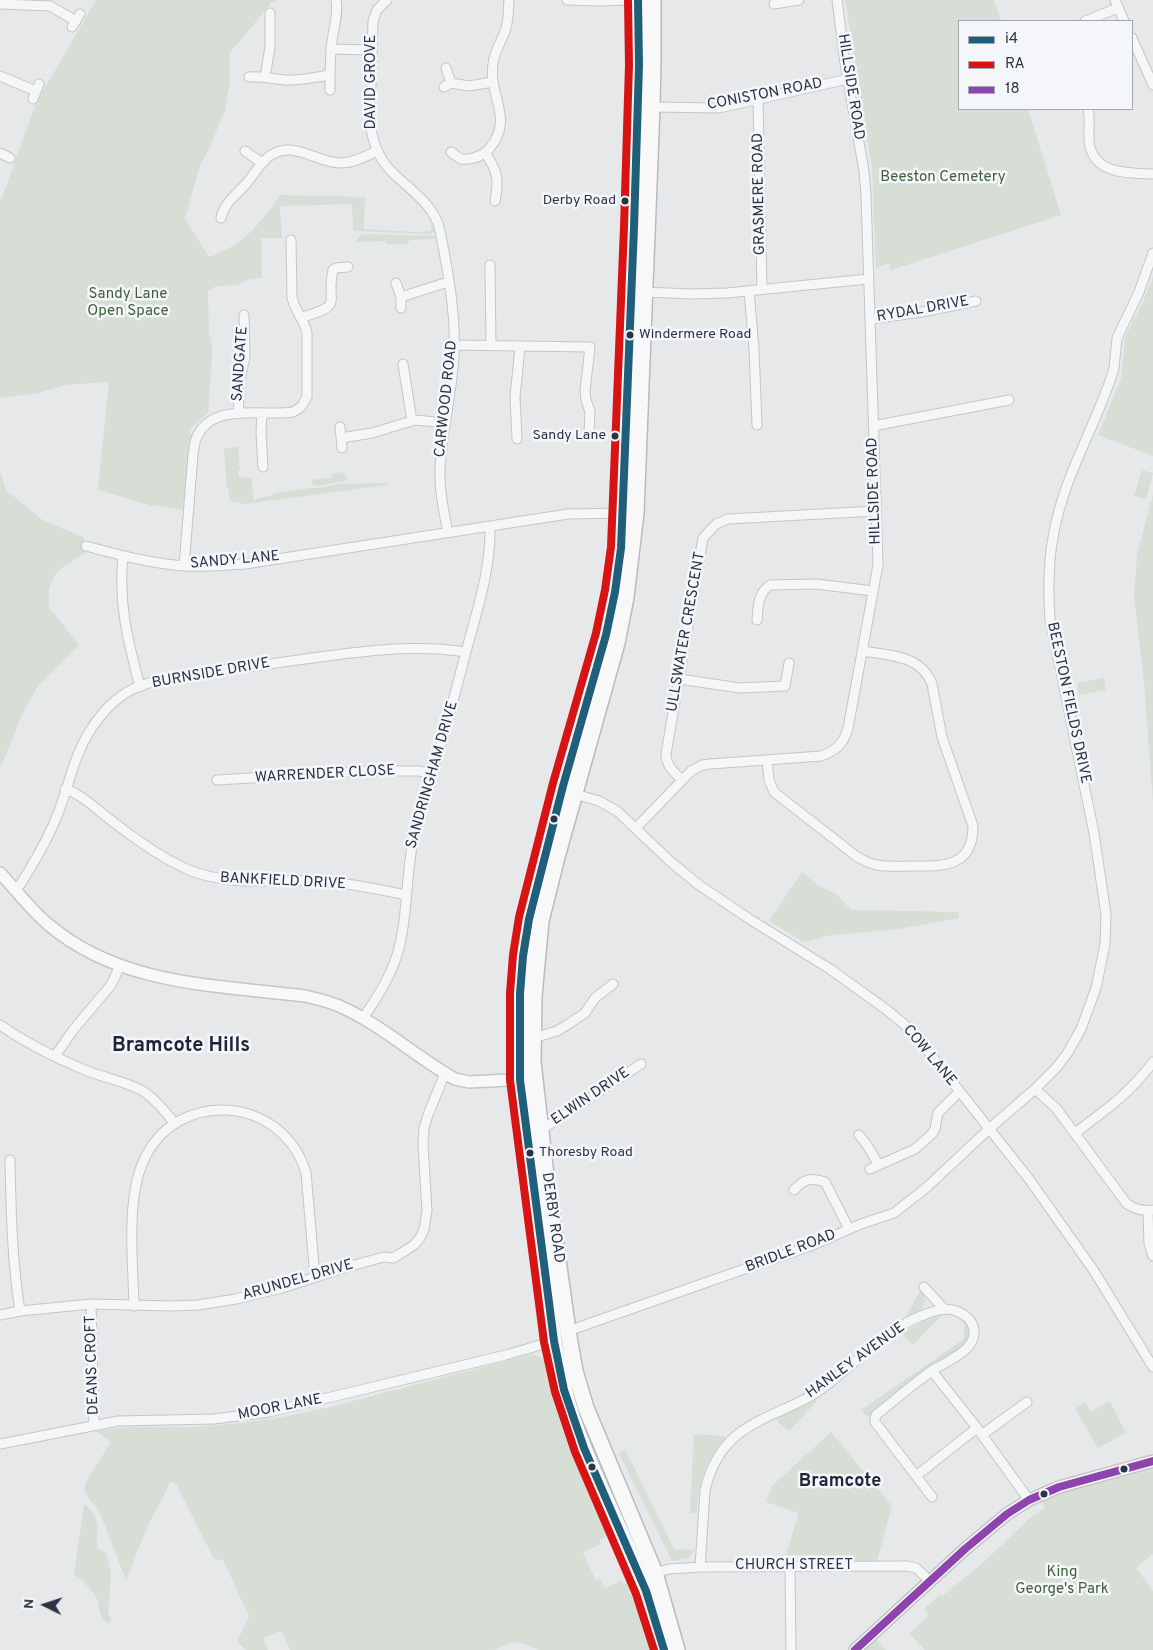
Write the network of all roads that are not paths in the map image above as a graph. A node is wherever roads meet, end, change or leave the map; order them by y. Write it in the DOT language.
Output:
graph roads {
  1 [pos="336,0"];
  2 [pos="387,0"];
  3 [pos="508,0"];
  4 [pos="567,0"];
  5 [pos="629,0"];
  6 [pos="638,0"];
  7 [pos="653,0"];
  8 [pos="799,0"];
  9 [pos="837,0"];
  10 [pos="0,4"];
  11 [pos="774,4"];
  12 [pos="1116,4"];
  13 [pos="267,19"];
  14 [pos="1088,20"];
  15 [pos="1124,20"];
  16 [pos="76,21"];
  17 [pos="1133,40"];
  18 [pos="331,49"];
  19 [pos="372,50"];
  20 [pos="446,68"];
  21 [pos="330,75"];
  22 [pos="0,76"];
  23 [pos="249,77"];
  24 [pos="265,77"];
  25 [pos="848,79"];
  26 [pos="493,82"];
  27 [pos="1153,85"];
  28 [pos="330,90"];
  29 [pos="36,92"];
  30 [pos="758,99"];
  31 [pos="652,107"];
  32 [pos="1092,114"];
  33 [pos="246,151"];
  34 [pos="377,151"];
  35 [pos="0,152"];
  36 [pos="451,152"];
  37 [pos="485,153"];
  38 [pos="10,158"];
  39 [pos="461,159"];
  40 [pos="262,163"];
  41 [pos="459,169"];
  42 [pos="1153,174"];
  43 [pos="486,189"];
  44 [pos="497,191"];
  45 [pos="495,202"];
  46 [pos="219,211"];
  47 [pos="440,235"];
  48 [pos="291,240"];
  49 [pos="1153,253"];
  50 [pos="490,265"];
  51 [pos="348,267"];
  52 [pos="868,279"];
  53 [pos="448,282"];
  54 [pos="396,284"];
  55 [pos="762,289"];
  56 [pos="749,291"];
  57 [pos="645,292"];
  58 [pos="401,297"];
  59 [pos="976,301"];
  60 [pos="400,308"];
  61 [pos="244,315"];
  62 [pos="302,317"];
  63 [pos="870,319"];
  64 [pos="454,345"];
  65 [pos="491,346"];
  66 [pos="520,347"];
  67 [pos="403,364"];
  68 [pos="996,392"];
  69 [pos="1008,400"];
  70 [pos="998,402"];
  71 [pos="262,413"];
  72 [pos="238,414"];
  73 [pos="412,421"];
  74 [pos="446,423"];
  75 [pos="578,423"];
  76 [pos="589,423"];
  77 [pos="756,425"];
  78 [pos="873,426"];
  79 [pos="340,427"];
  80 [pos="589,433"];
  81 [pos="341,438"];
  82 [pos="516,440"];
  83 [pos="342,448"];
  84 [pos="263,467"];
  85 [pos="876,511"];
  86 [pos="623,513"];
  87 [pos="490,526"];
  88 [pos="448,533"];
  89 [pos="86,546"];
  90 [pos="123,556"];
  91 [pos="184,566"];
  92 [pos="873,591"];
  93 [pos="757,620"];
  94 [pos="862,651"];
  95 [pos="466,652"];
  96 [pos="789,663"];
  97 [pos="679,679"];
  98 [pos="140,687"];
  99 [pos="767,760"];
  100 [pos="433,774"];
  101 [pos="216,780"];
  102 [pos="682,780"];
  103 [pos="65,789"];
  104 [pos="575,794"];
  105 [pos="636,828"];
  106 [pos="0,872"];
  107 [pos="16,891"];
  108 [pos="406,895"];
  109 [pos="120,966"];
  110 [pos="613,984"];
  111 [pos="363,1018"];
  112 [pos="0,1025"];
  113 [pos="533,1038"];
  114 [pos="55,1056"];
  115 [pos="1153,1062"];
  116 [pos="641,1064"];
  117 [pos="445,1073"];
  118 [pos="527,1079"];
  119 [pos="1035,1089"];
  120 [pos="959,1092"];
  121 [pos="175,1124"];
  122 [pos="989,1129"];
  123 [pos="541,1130"];
  124 [pos="1075,1133"];
  125 [pos="858,1134"];
  126 [pos="10,1160"];
  127 [pos="794,1190"];
  128 [pos="1150,1211"];
  129 [pos="849,1229"];
  130 [pos="1153,1256"];
  131 [pos="315,1277"];
  132 [pos="924,1287"];
  133 [pos="91,1304"];
  134 [pos="134,1306"];
  135 [pos="944,1309"];
  136 [pos="20,1311"];
  137 [pos="0,1315"];
  138 [pos="568,1331"];
  139 [pos="554,1341"];
  140 [pos="1153,1367"];
  141 [pos="932,1371"];
  142 [pos="1027,1402"];
  143 [pos="94,1426"];
  144 [pos="980,1431"];
  145 [pos="0,1444"];
  146 [pos="1153,1461"];
  147 [pos="916,1476"];
  148 [pos="932,1497"];
  149 [pos="1030,1500"];
  150 [pos="700,1567"];
  151 [pos="790,1567"];
  152 [pos="655,1573"];
  153 [pos="930,1581"];
  154 [pos="664,1650"];
  155 [pos="677,1650"];
  156 [pos="791,1650"];
  157 [pos="855,1650"];
  1 -- 18 [label="street"];
  2 -- 19 [label="street, DAVID GROVE"];
  3 -- 26 [label="street"];
  4 -- 5 [label="street"];
  6 -- 86 [label="highway, DERBY ROAD"];
  7 -- 31 [label="highway, DERBY ROAD"];
  8 -- 11 [label="street"];
  9 -- 25 [label="street, HILLSIDE ROAD"];
  10 -- 16 [label="street"];
  12 -- 14 [label="street"];
  12 -- 15 [label="street"];
  13 -- 24 [label="street"];
  17 -- 27 [label="street"];
  18 -- 19 [label="street"];
  18 -- 21 [label="street"];
  19 -- 34 [label="street, DAVID GROVE"];
  20 -- 26 [label="street"];
  21 -- 24 [label="street"];
  21 -- 28 [label="street"];
  22 -- 29 [label="street"];
  23 -- 24 [label="street"];
  25 -- 30 [label="street, CONISTON ROAD"];
  25 -- 52 [label="street, HILLSIDE ROAD"];
  26 -- 37 [label="street"];
  30 -- 31 [label="street, CONISTON ROAD"];
  30 -- 55 [label="street, GRASMERE ROAD"];
  31 -- 57 [label="highway, DERBY ROAD"];
  32 -- 42 [label="street"];
  33 -- 40 [label="street"];
  34 -- 40 [label="street"];
  34 -- 47 [label="street, DAVID GROVE"];
  35 -- 38 [label="street"];
  36 -- 39 [label="street"];
  37 -- 39 [label="street"];
  37 -- 44 [label="street"];
  39 -- 41 [label="street"];
  40 -- 46 [label="street"];
  43 -- 44 [label="street"];
  44 -- 45 [label="street"];
  47 -- 53 [label="street, CARWOOD ROAD"];
  48 -- 62 [label="street"];
  49 -- 119 [label="street, BEESTON FIELDS DRIVE"];
  50 -- 65 [label="street"];
  51 -- 62 [label="street"];
  52 -- 55 [label="street"];
  52 -- 63 [label="street, HILLSIDE ROAD"];
  53 -- 58 [label="street"];
  53 -- 64 [label="street, CARWOOD ROAD"];
  54 -- 58 [label="street"];
  55 -- 56 [label="street"];
  56 -- 57 [label="street"];
  56 -- 77 [label="street"];
  57 -- 104 [label="highway, DERBY ROAD"];
  58 -- 60 [label="street"];
  59 -- 63 [label="street, RYDAL DRIVE"];
  61 -- 72 [label="street, SANDGATE"];
  62 -- 71 [label="street"];
  63 -- 78 [label="street, HILLSIDE ROAD"];
  64 -- 65 [label="street"];
  64 -- 74 [label="street, CARWOOD ROAD"];
  65 -- 66 [label="street"];
  66 -- 76 [label="street"];
  66 -- 82 [label="street"];
  67 -- 73 [label="street"];
  68 -- 70 [label="street"];
  69 -- 70 [label="street"];
  70 -- 78 [label="street"];
  71 -- 72 [label="street"];
  71 -- 84 [label="street"];
  72 -- 91 [label="street"];
  73 -- 74 [label="street"];
  73 -- 81 [label="street"];
  74 -- 88 [label="street, CARWOOD ROAD"];
  75 -- 76 [label="street"];
  76 -- 80 [label="street"];
  78 -- 85 [label="street, HILLSIDE ROAD"];
  79 -- 81 [label="street"];
  81 -- 83 [label="street"];
  85 -- 92 [label="street, HILLSIDE ROAD"];
  85 -- 97 [label="street, ULLSWATER CRESCENT"];
  86 -- 87 [label="street, SANDY LANE"];
  86 -- 118 [label="highway, DERBY ROAD"];
  87 -- 88 [label="street, SANDY LANE"];
  87 -- 95 [label="street, SANDRINGHAM DRIVE"];
  88 -- 91 [label="street, SANDY LANE"];
  89 -- 90 [label="street, SANDY LANE"];
  90 -- 91 [label="street, SANDY LANE"];
  90 -- 98 [label="street"];
  92 -- 93 [label="street"];
  92 -- 94 [label="street, HILLSIDE ROAD"];
  94 -- 99 [label="street, HILLSIDE ROAD"];
  94 -- 99 [label="street"];
  95 -- 98 [label="street, BURNSIDE DRIVE"];
  95 -- 100 [label="street, SANDRINGHAM DRIVE"];
  96 -- 97 [label="street"];
  97 -- 102 [label="street, ULLSWATER CRESCENT"];
  98 -- 103 [label="street, BURNSIDE DRIVE"];
  99 -- 102 [label="street, HILLSIDE ROAD"];
  100 -- 101 [label="street, WARRENDER CLOSE"];
  100 -- 108 [label="street, SANDRINGHAM DRIVE"];
  102 -- 105 [label="street, HILLSIDE ROAD"];
  103 -- 107 [label="street, BURNSIDE DRIVE"];
  103 -- 108 [label="street, BANKFIELD DRIVE"];
  104 -- 105 [label="street, COW LANE"];
  104 -- 113 [label="highway, DERBY ROAD"];
  105 -- 120 [label="street, COW LANE"];
  106 -- 107 [label="street"];
  107 -- 109 [label="street"];
  108 -- 111 [label="street, SANDRINGHAM DRIVE"];
  109 -- 111 [label="street"];
  109 -- 114 [label="street"];
  110 -- 113 [label="street"];
  111 -- 117 [label="street"];
  112 -- 114 [label="street"];
  113 -- 118 [label="highway, DERBY ROAD"];
  114 -- 121 [label="street"];
  115 -- 124 [label="street"];
  116 -- 123 [label="street, ELWIN DRIVE"];
  117 -- 118 [label="street"];
  117 -- 131 [label="street, ARUNDEL DRIVE"];
  118 -- 123 [label="highway, DERBY ROAD"];
  118 -- 139 [label="highway, DERBY ROAD"];
  119 -- 122 [label="street, BEESTON FIELDS DRIVE"];
  119 -- 124 [label="street"];
  120 -- 122 [label="street, COW LANE"];
  120 -- 125 [label="street"];
  121 -- 131 [label="street"];
  121 -- 134 [label="street"];
  122 -- 129 [label="street, BRIDLE ROAD"];
  122 -- 140 [label="street, COW LANE"];
  123 -- 138 [label="highway, DERBY ROAD"];
  124 -- 128 [label="street"];
  126 -- 136 [label="street"];
  127 -- 129 [label="street"];
  128 -- 130 [label="street"];
  129 -- 138 [label="street, BRIDLE ROAD"];
  131 -- 134 [label="street, ARUNDEL DRIVE"];
  132 -- 135 [label="street"];
  133 -- 134 [label="street, ARUNDEL DRIVE"];
  133 -- 136 [label="street, ARUNDEL DRIVE"];
  133 -- 143 [label="street, DEANS CROFT"];
  135 -- 141 [label="street"];
  135 -- 150 [label="street, HANLEY AVENUE"];
  136 -- 137 [label="street, ARUNDEL DRIVE"];
  138 -- 152 [label="highway, DERBY ROAD"];
  139 -- 143 [label="street, MOOR LANE"];
  139 -- 154 [label="highway, DERBY ROAD"];
  141 -- 144 [label="street"];
  141 -- 147 [label="street"];
  142 -- 144 [label="street"];
  143 -- 145 [label="street, MOOR LANE"];
  144 -- 147 [label="street"];
  144 -- 149 [label="street"];
  146 -- 149 [label="street"];
  147 -- 148 [label="street"];
  149 -- 153 [label="street"];
  150 -- 151 [label="street, CHURCH STREET"];
  150 -- 152 [label="street, CHURCH STREET"];
  151 -- 153 [label="street, CHURCH STREET"];
  151 -- 156 [label="street"];
  152 -- 155 [label="highway, DERBY ROAD"];
  153 -- 157 [label="street"];
}
